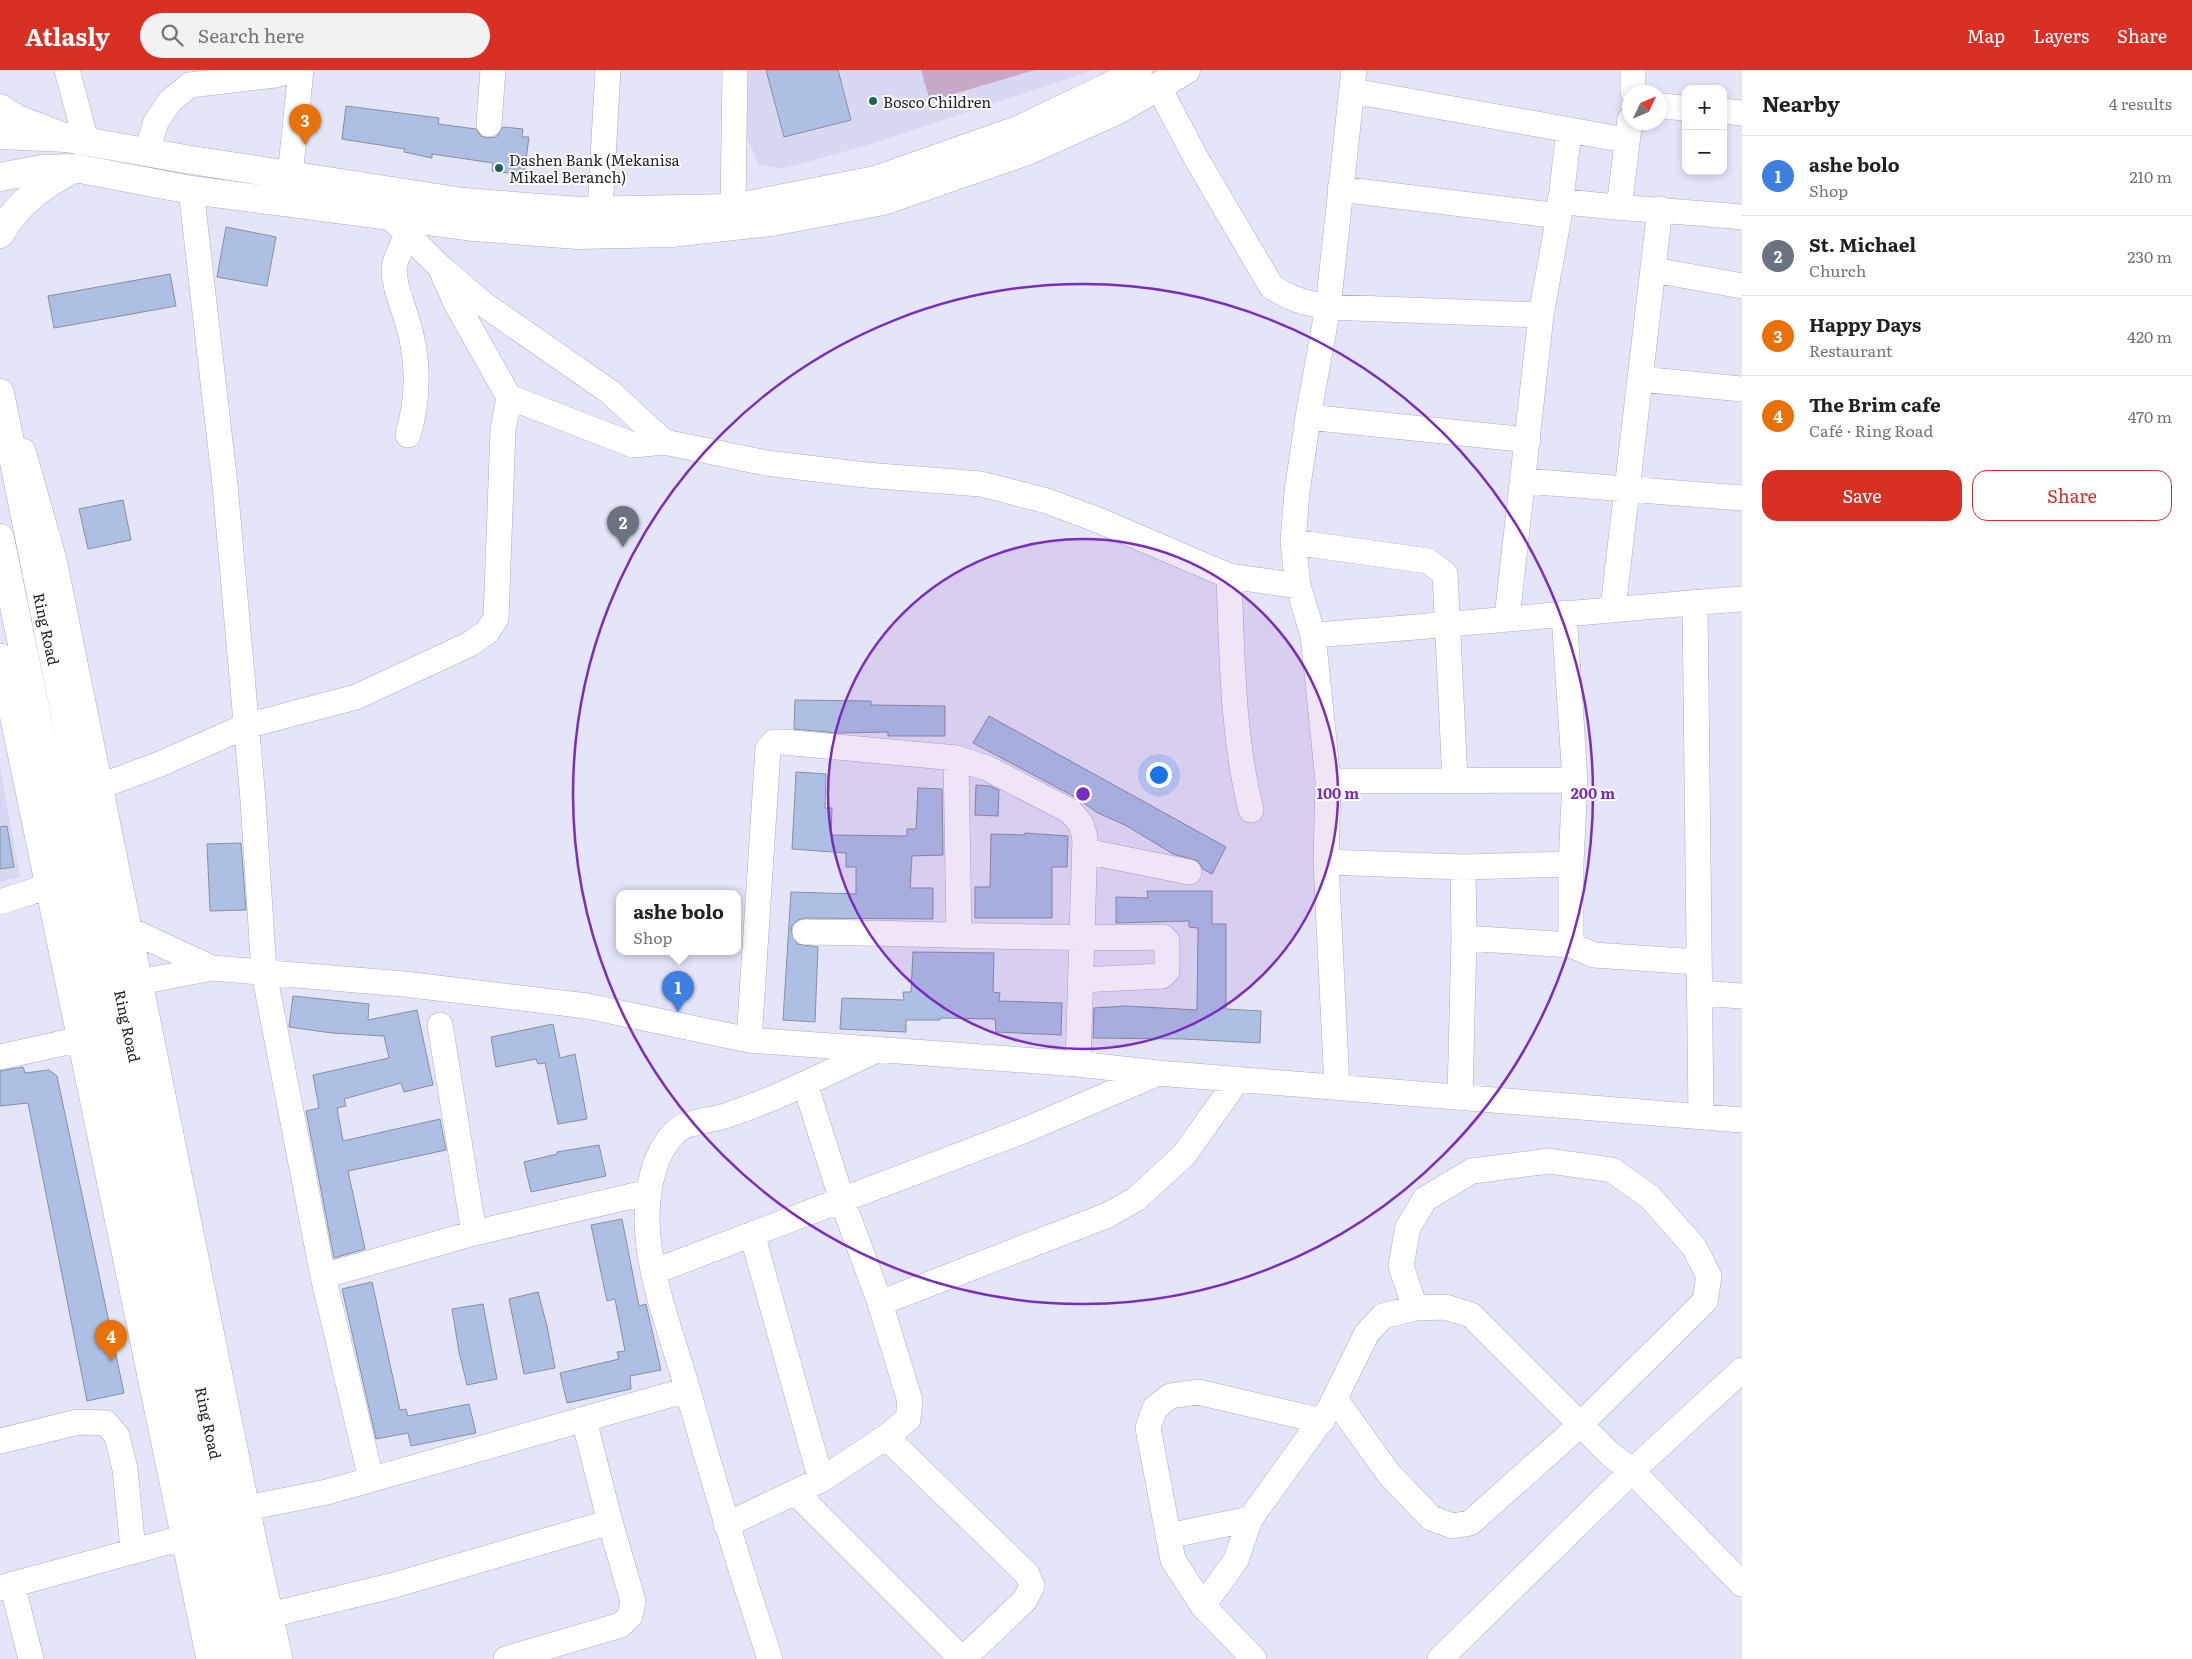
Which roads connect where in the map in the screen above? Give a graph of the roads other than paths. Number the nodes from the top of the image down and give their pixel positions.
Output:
1 (67, 70) edge
2 (292, 70) edge
3 (301, 70) edge
4 (493, 70) edge
5 (608, 70) edge
6 (736, 70) edge
7 (1138, 70) edge
8 (1186, 70) edge
9 (1633, 70) edge
10 (188, 78) edge
11 (1354, 81) edge
12 (1633, 85) edge
13 (1159, 88) junction
14 (1667, 107) edge
15 (0, 108) edge
16 (1682, 108) edge
17 (1727, 111) edge
18 (1742, 113) edge
19 (489, 124) dead end
20 (1569, 130) junction
21 (1622, 130) edge
22 (1627, 130) edge
23 (0, 135) edge
24 (76, 139) junction
25 (147, 151) junction
26 (75, 168) junction
27 (290, 176) junction
28 (0, 178) edge
29 (1340, 189) junction
30 (191, 190) junction
31 (733, 208) junction
32 (1619, 208) junction
33 (1560, 209) junction
34 (1660, 209) junction
35 (600, 211) junction
36 (1742, 217) edge
37 (670, 221) junction
38 (398, 226) junction
39 (0, 234) edge
40 (440, 267) junction
41 (1654, 270) junction
42 (1742, 286) edge
43 (1328, 307) junction
44 (1541, 316) junction
45 (1641, 379) junction
46 (1742, 389) edge
47 (0, 393) edge
48 (509, 397) junction
49 (1308, 417) junction
50 (408, 435) dead end
51 (1528, 440) junction
52 (664, 442) junction
53 (1524, 481) junction
54 (1628, 488) junction
55 (1742, 498) edge
56 (0, 538) edge
57 (1293, 542) junction
58 (1229, 576) junction
59 (1298, 586) junction
60 (1742, 599) edge
61 (1695, 602) junction
62 (1614, 608) junction
63 (1564, 613) junction
64 (1507, 618) junction
65 (1447, 625) junction
66 (1313, 635) junction
67 (0, 656) edge
68 (246, 726) junction
69 (956, 758) junction
70 (1455, 780) junction
71 (1575, 780) junction
72 (1328, 782) junction
73 (101, 786) junction
74 (1251, 810) dead end
75 (1085, 851) junction
76 (1326, 862) junction
77 (1571, 864) junction
78 (1463, 867) junction
79 (1189, 872) dead end
80 (49, 886) junction
81 (0, 902) edge
82 (130, 930) junction
83 (805, 932) dead end
84 (959, 934) junction
85 (1464, 938) junction
86 (1082, 939) junction
87 (1571, 945) junction
88 (1698, 962) junction
89 (212, 968) junction
90 (264, 973) junction
91 (1081, 980) junction
92 (140, 982) junction
93 (1701, 993) junction
94 (1742, 996) edge
95 (440, 1026) dead end
96 (81, 1039) junction
97 (749, 1040) junction
98 (877, 1049) junction
99 (0, 1057) edge
100 (1078, 1064) junction
101 (1158, 1073) junction
102 (1238, 1080) junction
103 (805, 1084) junction
104 (1337, 1087) junction
105 (1460, 1097) junction
106 (1701, 1116) junction
107 (1742, 1120) edge
108 (649, 1192) junction
109 (842, 1200) junction
110 (474, 1233) junction
111 (752, 1234) junction
112 (653, 1272) junction
113 (323, 1276) junction
114 (880, 1303) junction
115 (1415, 1308) junction
116 (1742, 1370) edge
117 (687, 1390) junction
118 (1335, 1399) junction
119 (584, 1420) junction
120 (1322, 1421) junction
121 (1580, 1425) junction
122 (886, 1437) junction
123 (0, 1441) edge
124 (1632, 1471) junction
125 (371, 1479) junction
126 (822, 1480) junction
127 (796, 1493) junction
128 (247, 1508) junction
129 (1250, 1518) junction
130 (610, 1522) junction
131 (726, 1525) junction
132 (1168, 1536) junction
133 (182, 1538) junction
134 (133, 1550) junction
135 (1742, 1584) edge
136 (6, 1586) edge
137 (1204, 1606) junction
138 (270, 1615) junction
139 (551, 1653) edge
140 (31, 1659) edge
141 (209, 1659) edge
142 (232, 1659) edge
143 (258, 1659) edge
144 (280, 1659) edge
145 (506, 1659) edge
146 (770, 1659) edge
147 (962, 1659) edge
148 (1254, 1659) edge
149 (1440, 1659) edge

1 - 24 street
2 - 10 street
3 - 27 street
4 - 19 street
5 - 35 street
6 - 31 street
7 - 31 main road
8 - 13 main road
9 - 12 street
10 - 25 street
11 - 20 street
11 - 29 street
13 - 37 main road
13 - 43 street
14 - 16 street
15 - 24 main road
17 - 18 street
20 - 21 street
20 - 33 street
22 - 32 street
23 - 24 main road
24 - 25 main road
25 - 27 main road
26 - 28 main road
26 - 30 main road
26 - 39 main road
27 - 35 main road
29 - 33 street
29 - 43 street
30 - 38 main road
30 - 68 street
31 - 37 main road
32 - 33 street
32 - 34 street
33 - 44 street
34 - 36 street
34 - 41 street
35 - 37 main road
37 - 38 main road
38 - 40 street
38 - 50 street
40 - 48 street
40 - 52 street
41 - 42 street
41 - 45 street
43 - 44 street
43 - 49 street
44 - 51 street
45 - 46 street
45 - 54 street
47 - 73 street
47 - 143 main road, Ring Road
48 - 52 street
48 - 68 street
49 - 51 street
49 - 57 street
51 - 53 street
52 - 58 street
53 - 54 street
53 - 64 street
54 - 55 street
54 - 62 street
56 - 142 main road, Ring Road
57 - 59 street
57 - 65 street
58 - 59 street
58 - 74 street
59 - 66 street
60 - 61 street
61 - 62 street
61 - 88 street
62 - 63 street
63 - 64 street
63 - 71 street
64 - 65 street
65 - 66 street
65 - 70 street
66 - 72 street
67 - 80 street
68 - 73 street
68 - 90 street
69 - 75 street
69 - 84 street
69 - 97 street
70 - 71 street
70 - 72 street
71 - 77 street
72 - 76 street
73 - 82 street
75 - 79 street
75 - 86 street
76 - 78 street
76 - 104 street
77 - 78 street
77 - 87 street
78 - 85 street
80 - 81 street
80 - 96 street
82 - 89 street
82 - 92 street
83 - 84 street
84 - 86 street
85 - 87 street
85 - 105 street
86 - 91 street
86 - 91 street
87 - 88 street
88 - 93 street
89 - 90 street
89 - 92 street
90 - 97 street
90 - 113 street
91 - 100 street
92 - 128 street
93 - 94 street
93 - 106 street
95 - 110 street
96 - 99 street
96 - 133 street
97 - 98 street
98 - 100 street
98 - 103 street
100 - 101 street
101 - 102 street
101 - 109 street
102 - 104 street
102 - 114 street
103 - 108 street
103 - 109 street
104 - 105 street
105 - 106 street
106 - 107 street
108 - 110 street
108 - 112 street
109 - 111 street
109 - 114 street
110 - 113 street
111 - 112 street
111 - 126 street
112 - 117 street
113 - 125 street
114 - 122 street
115 - 118 street
115 - 121 street
115 - 121 street
116 - 124 street
117 - 119 street
117 - 131 street
118 - 120 street
118 - 121 street
119 - 125 street
119 - 130 street
120 - 129 street
120 - 132 street
121 - 124 street
122 - 126 street
122 - 147 street
123 - 134 street
124 - 135 street
124 - 149 street
125 - 128 street
126 - 127 street
127 - 131 street
127 - 147 street
128 - 138 street
129 - 132 street
129 - 137 street
130 - 138 street
130 - 139 street
131 - 146 street
132 - 137 street
133 - 134 street
133 - 141 street
134 - 136 street
136 - 140 street
137 - 148 street
138 - 144 street
139 - 145 street

